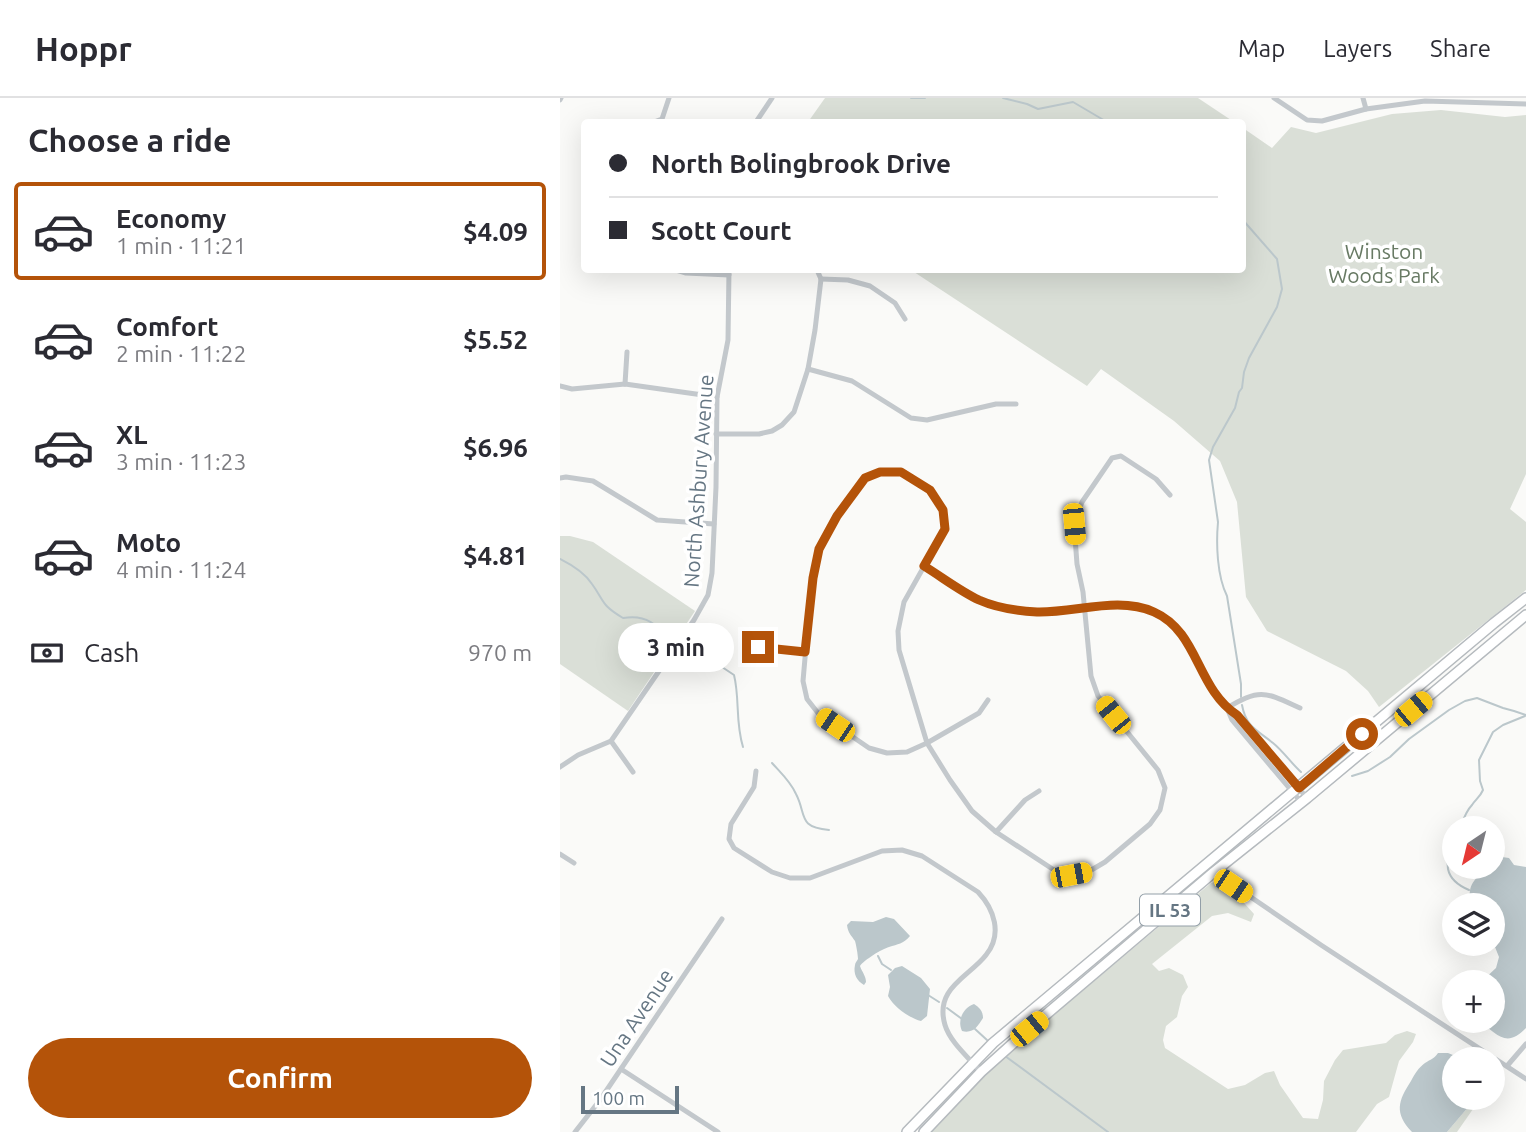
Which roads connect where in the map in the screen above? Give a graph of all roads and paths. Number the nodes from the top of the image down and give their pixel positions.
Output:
1 (669, 98) edge
2 (772, 98) edge
3 (1273, 98) edge
4 (1363, 98) edge
5 (1526, 104) edge
6 (1366, 110) junction
7 (662, 119) edge
8 (758, 119) edge
9 (684, 273) edge
10 (708, 273) edge
11 (729, 273) edge
12 (818, 273) edge
13 (821, 279) junction
14 (905, 319) dead end
15 (627, 352) dead end
16 (808, 369) junction
17 (625, 384) junction
18 (560, 386) edge
19 (717, 397) junction
20 (1016, 404) dead end
21 (716, 434) junction
22 (560, 478) edge
23 (1170, 495) dead end
24 (714, 524) junction
25 (924, 566) junction
26 (1526, 598) edge
27 (1084, 608) junction
28 (1526, 615) edge
29 (805, 652) junction
30 (746, 656) dead end
31 (988, 700) dead end
32 (1227, 708) junction
33 (1300, 708) dead end
34 (611, 741) junction
35 (927, 743) junction
36 (560, 766) edge
37 (756, 771) dead end
38 (634, 772) dead end
39 (1039, 790) dead end
40 (1296, 791) junction
41 (1304, 800) junction
42 (996, 832) junction
43 (560, 854) edge
44 (574, 863) dead end
45 (1214, 872) junction
46 (722, 919) dead end
47 (1526, 1044) edge
48 (973, 1063) junction
49 (1507, 1066) junction
50 (621, 1069) junction
51 (981, 1072) junction
52 (1526, 1079) edge
53 (575, 1132) edge
54 (718, 1132) edge
55 (907, 1132) edge
56 (924, 1132) edge

1 - 7 street
2 - 8 street
3 - 6 street
4 - 6 street
5 - 6 street
9 - 10 street
11 - 19 street, North Ashbury Avenue
12 - 13 street
13 - 14 street
13 - 16 street
15 - 17 street
16 - 20 street
16 - 21 street
17 - 18 street
17 - 19 street
19 - 21 street, North Ashbury Avenue
21 - 24 street, North Ashbury Avenue
22 - 24 street
23 - 27 street
24 - 34 street, North Ashbury Avenue
25 - 27 street
25 - 29 street
25 - 35 street
26 - 40 main road, IL 53
27 - 32 street
27 - 42 street
28 - 41 main road, IL 53
29 - 30 street
29 - 35 street
31 - 35 street
32 - 33 street
32 - 40 street
34 - 36 street
34 - 38 street
35 - 42 street
37 - 48 street
39 - 42 street
40 - 41 street
40 - 48 main road, IL 53
41 - 45 main road, IL 53
43 - 44 street
45 - 49 street
45 - 51 main road, IL 53
46 - 50 street, Una Avenue
47 - 49 street
48 - 51 street
48 - 55 main road, IL 53
49 - 52 street
50 - 53 street, Una Avenue
50 - 54 street
51 - 56 main road, IL 53

